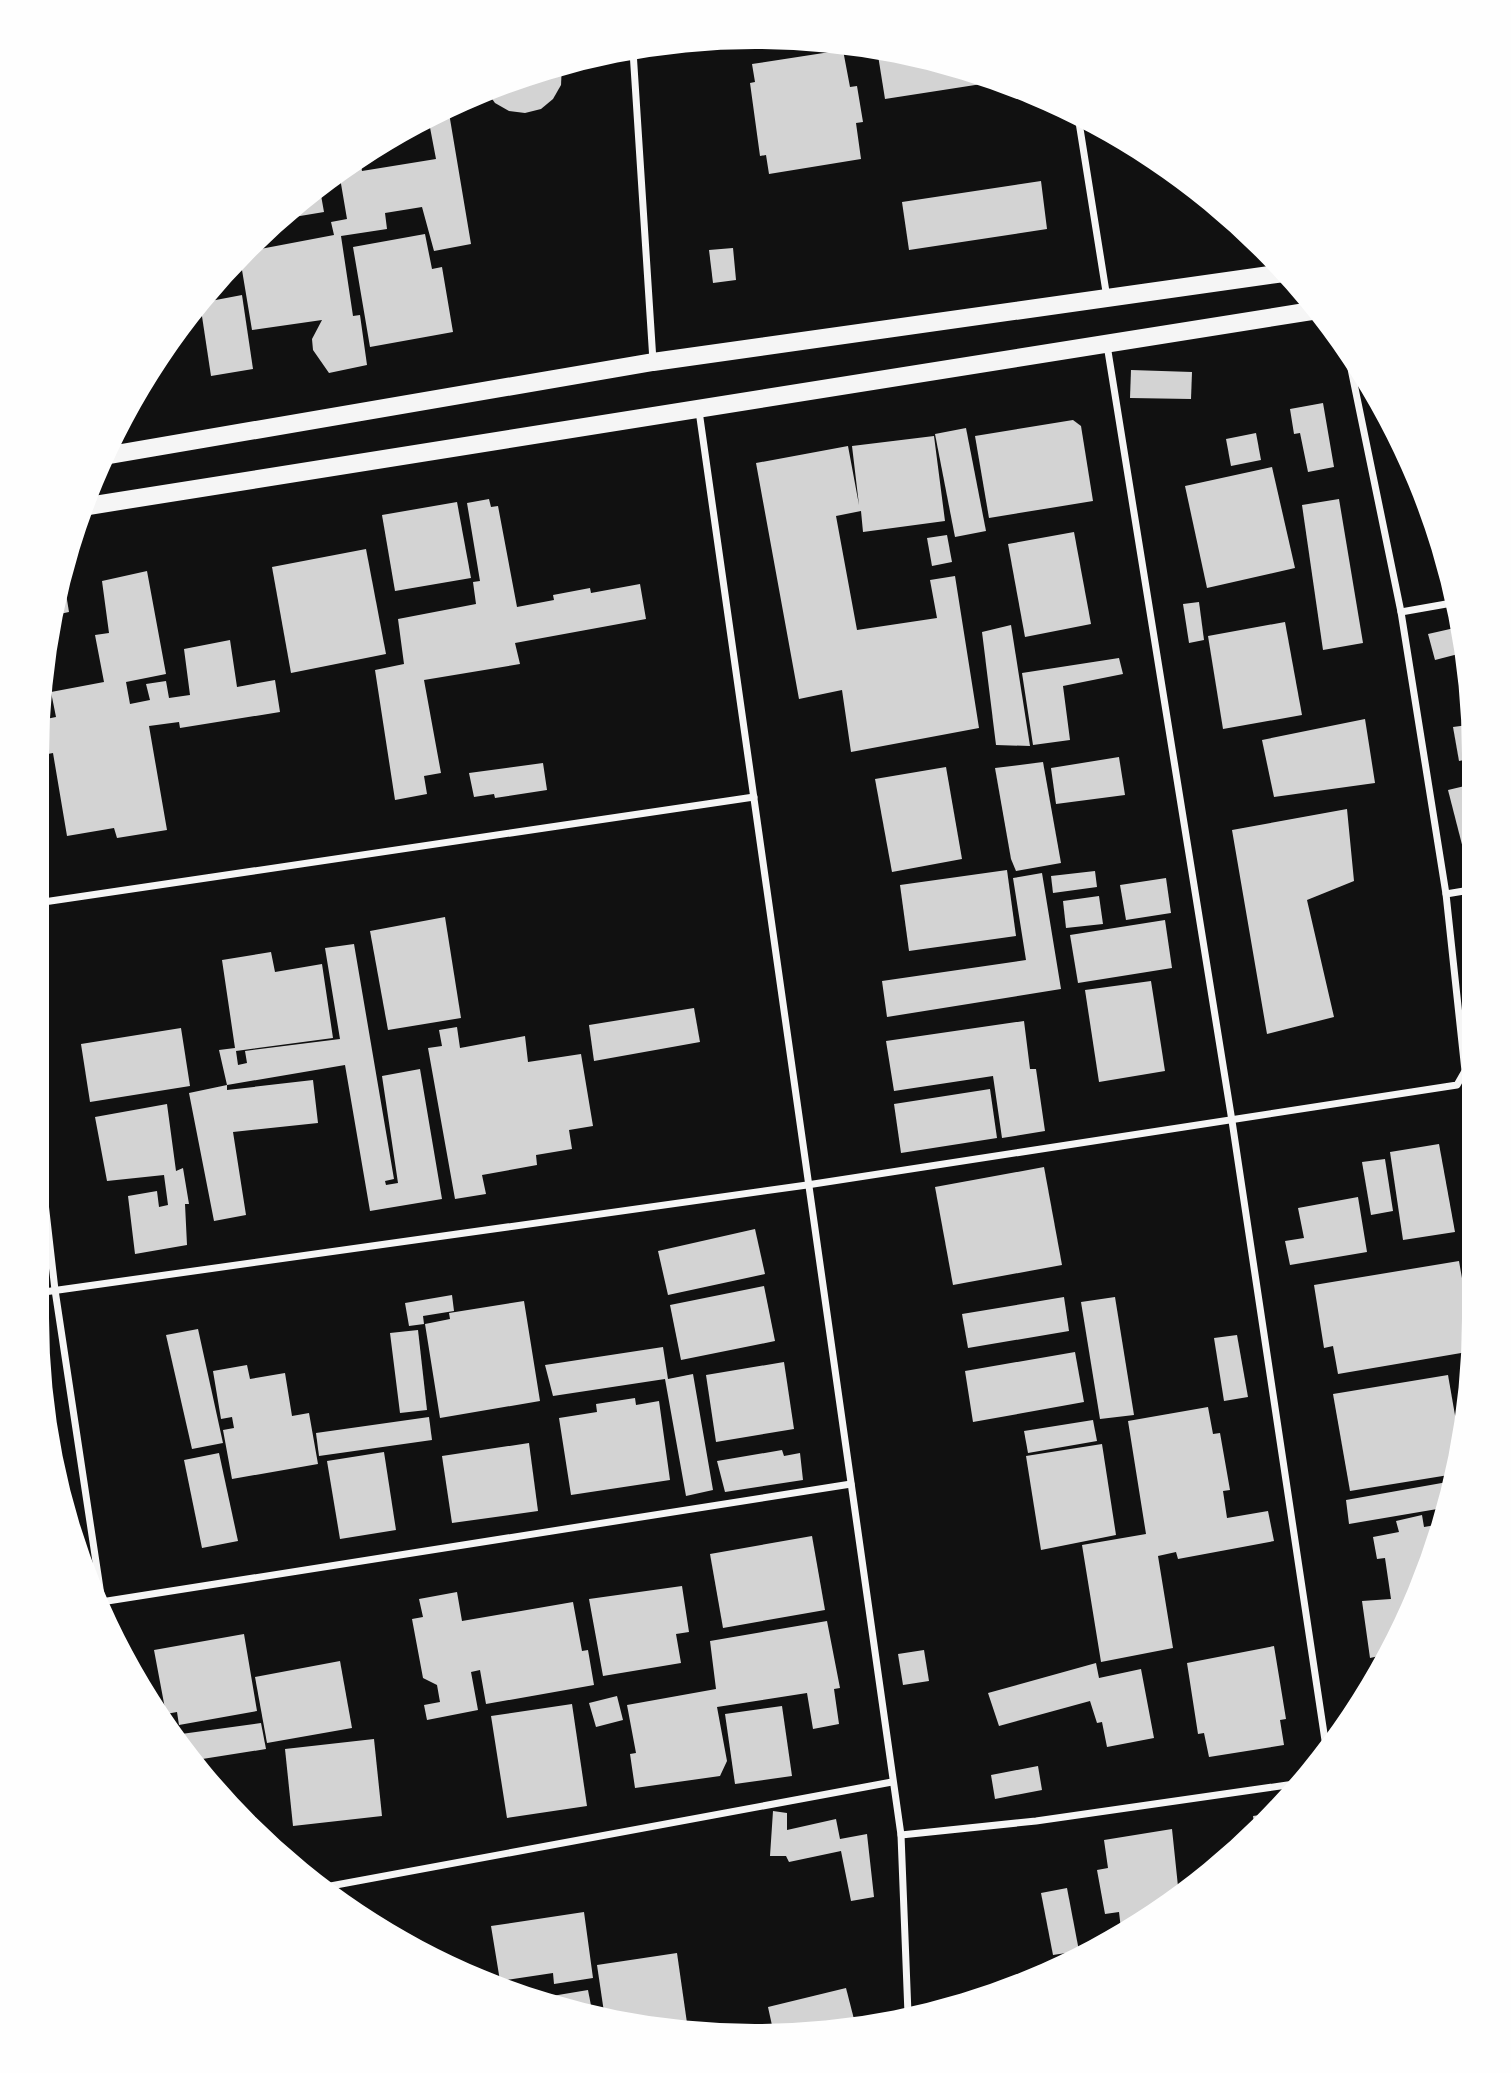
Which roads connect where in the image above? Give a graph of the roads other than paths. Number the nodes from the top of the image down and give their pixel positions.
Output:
1 (634, 60) edge
2 (1080, 128) edge
3 (1273, 275) edge
4 (1108, 298) junction
5 (1305, 312) edge
6 (1107, 344) junction
7 (653, 362) junction
8 (1353, 380) edge
9 (699, 411) junction
10 (117, 454) edge
11 (95, 506) edge
12 (1445, 604) edge
13 (1401, 612) junction
14 (754, 797) junction
15 (1462, 891) edge
16 (1446, 894) junction
17 (49, 901) edge
18 (1462, 1043) edge
19 (1462, 1076) edge
20 (1232, 1121) junction
21 (807, 1185) junction
22 (49, 1238) edge
23 (55, 1290) junction
24 (49, 1291) edge
25 (851, 1484) junction
26 (97, 1572) edge
27 (109, 1601) edge
28 (1324, 1736) edge
29 (892, 1782) junction
30 (1285, 1785) edge
31 (901, 1835) junction
32 (335, 1885) edge
33 (908, 2007) edge

1 - 7 street
2 - 4 street
3 - 4 main road
4 - 7 main road
5 - 6 main road
6 - 9 main road
6 - 20 street
7 - 10 main road
8 - 13 street
9 - 11 main road
9 - 14 street
12 - 13 street
13 - 16 street
14 - 17 street
14 - 21 street
15 - 16 street
16 - 18 street
19 - 20 street
20 - 21 street
20 - 28 street
21 - 23 street
21 - 25 street
22 - 23 street
23 - 24 street
23 - 26 street
25 - 27 street
25 - 29 street
29 - 31 street
29 - 32 street
30 - 31 street
31 - 33 street

